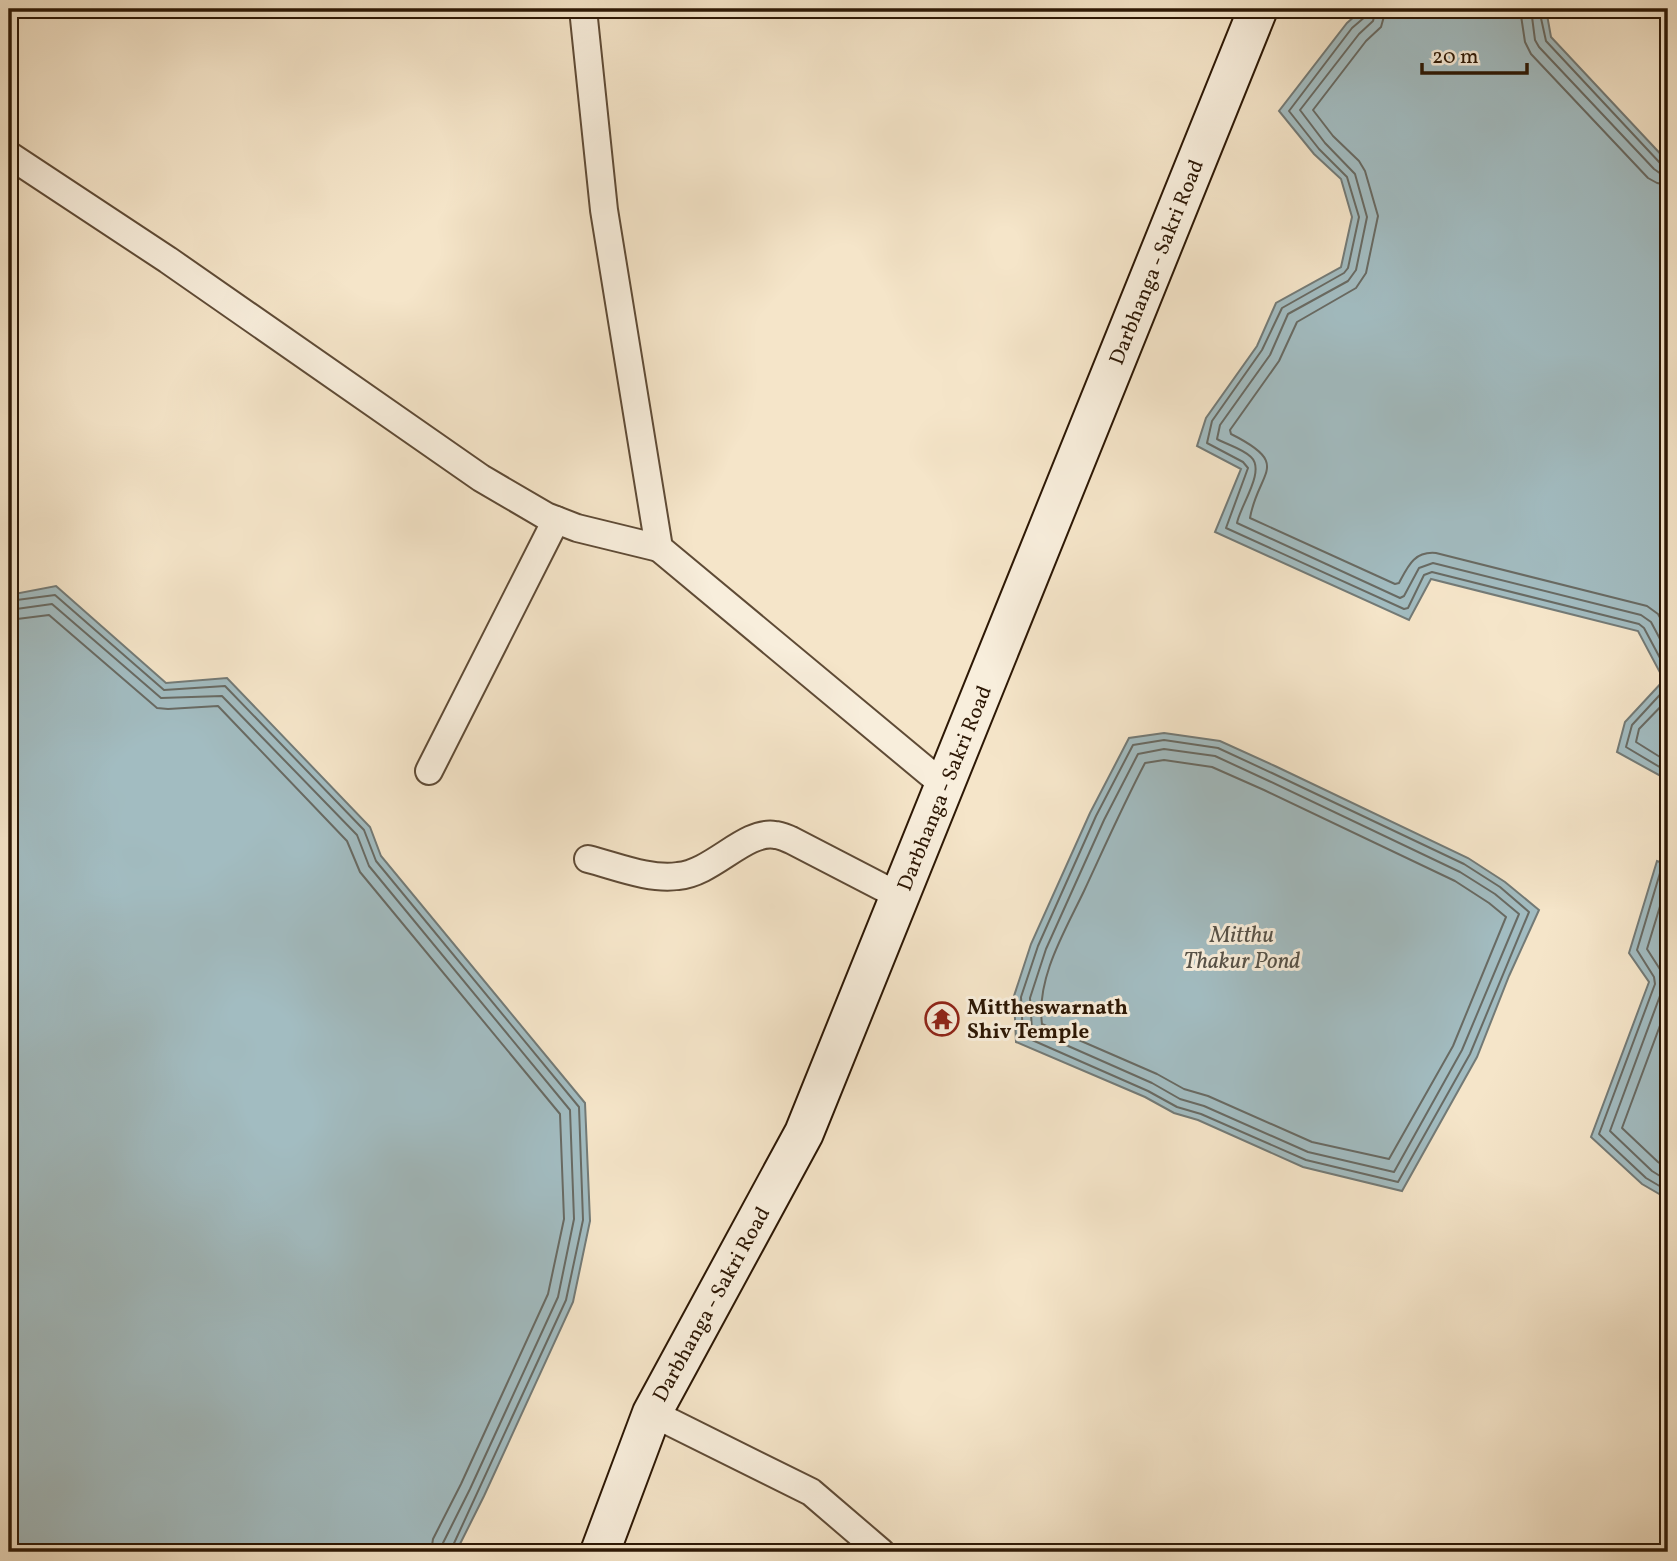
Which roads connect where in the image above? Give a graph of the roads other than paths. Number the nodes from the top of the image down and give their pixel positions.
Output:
1 (583, 9) edge
2 (1258, 9) edge
3 (9, 155) edge
4 (556, 520) junction
5 (659, 548) junction
6 (429, 771) dead end
7 (945, 786) junction
8 (588, 859) dead end
9 (901, 897) junction
10 (652, 1413) junction
11 (600, 1552) edge
12 (881, 1552) edge

1 - 5 street
2 - 7 main road, Darbhanga - Sakri Road
3 - 4 street
4 - 5 street
4 - 6 street
5 - 7 street
7 - 9 main road, Darbhanga - Sakri Road
8 - 9 street
9 - 10 main road, Darbhanga - Sakri Road
10 - 11 main road, Darbhanga - Sakri Road
10 - 12 street

